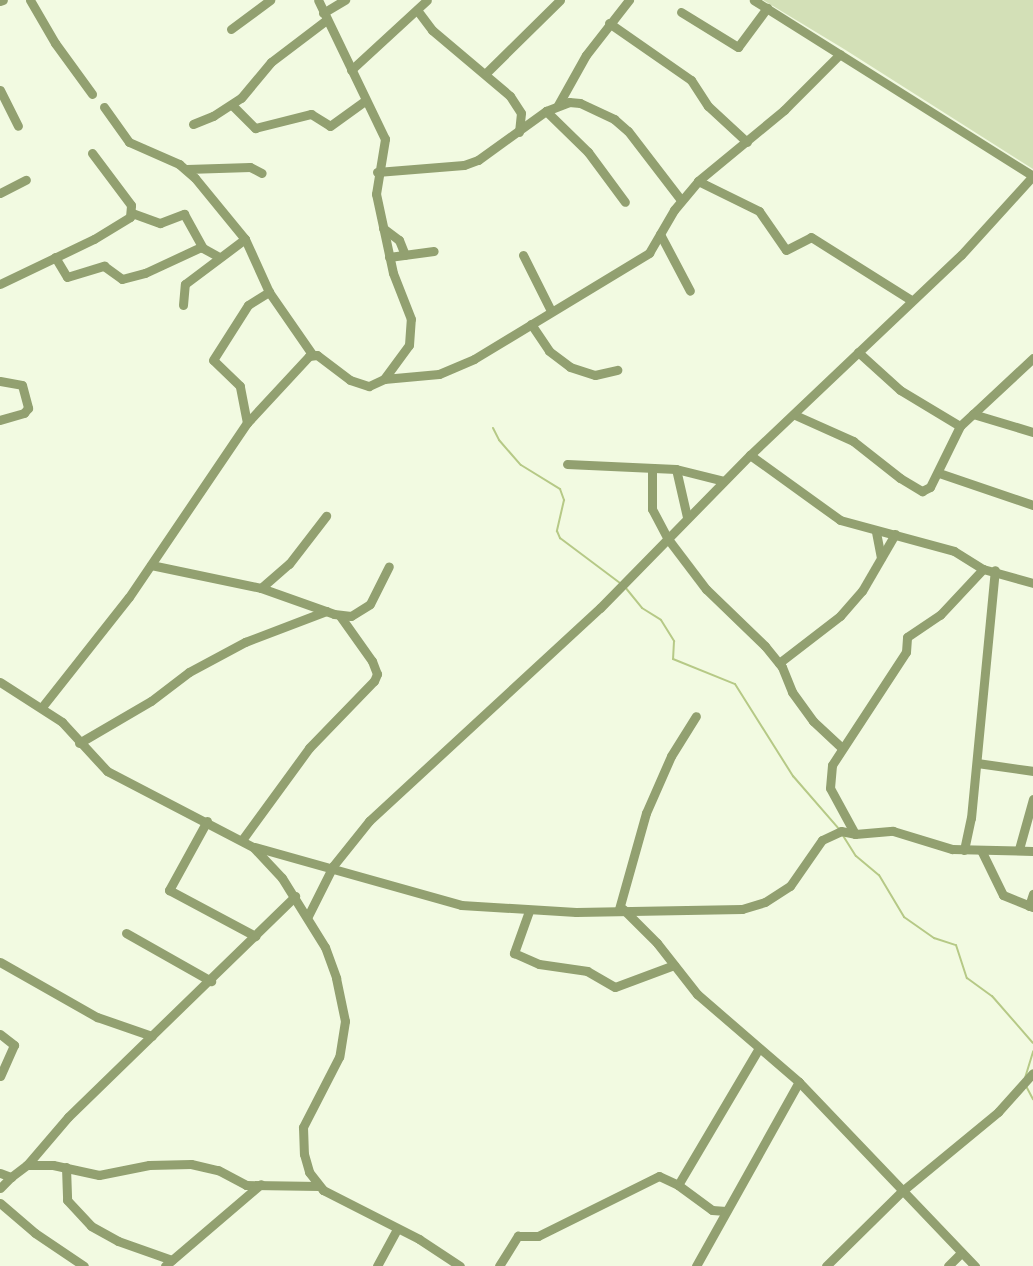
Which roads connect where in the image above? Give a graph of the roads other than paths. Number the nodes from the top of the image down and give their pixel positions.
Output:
1 (30, 0) edge
2 (270, 0) edge
3 (318, 0) edge
4 (345, 0) edge
5 (427, 0) edge
6 (560, 0) edge
7 (628, 0) edge
8 (754, 0) edge
9 (767, 8) junction
10 (416, 10) junction
11 (681, 12) dead end
12 (324, 17) junction
13 (609, 23) junction
14 (231, 29) dead end
15 (840, 54) junction
16 (351, 70) junction
17 (486, 73) junction
18 (0, 90) edge
19 (92, 94) dead end
20 (366, 100) junction
21 (232, 105) junction
22 (558, 105) junction
23 (104, 107) dead end
24 (546, 111) junction
25 (192, 124) dead end
26 (18, 126) dead end
27 (519, 132) junction
28 (746, 142) junction
29 (92, 153) dead end
30 (187, 169) junction
31 (377, 172) junction
32 (262, 173) dead end
33 (26, 180) dead end
34 (698, 181) junction
35 (0, 193) edge
36 (681, 200) junction
37 (625, 202) dead end
38 (132, 213) junction
39 (383, 228) junction
40 (660, 234) junction
41 (245, 239) junction
42 (203, 248) junction
43 (434, 251) dead end
44 (405, 255) junction
45 (523, 255) dead end
46 (55, 257) junction
47 (219, 257) junction
48 (389, 257) junction
49 (0, 284) edge
50 (690, 291) dead end
51 (270, 292) junction
52 (911, 300) junction
53 (183, 305) dead end
54 (551, 311) junction
55 (531, 324) junction
56 (858, 352) junction
57 (312, 354) junction
58 (1033, 358) edge
59 (618, 370) dead end
60 (384, 379) junction
61 (0, 381) edge
62 (973, 414) junction
63 (795, 415) junction
64 (0, 420) edge
65 (247, 423) junction
66 (960, 426) junction
67 (1033, 432) edge
68 (750, 455) junction
69 (567, 464) dead end
70 (652, 470) junction
71 (676, 470) junction
72 (939, 473) junction
73 (724, 482) junction
74 (1033, 505) edge
75 (326, 516) dead end
76 (687, 517) junction
77 (876, 532) junction
78 (896, 534) junction
79 (668, 540) junction
80 (881, 558) junction
81 (151, 565) junction
82 (388, 566) dead end
83 (984, 569) junction
84 (995, 570) junction
85 (1033, 583) edge
86 (261, 588) junction
87 (326, 611) junction
88 (340, 616) junction
89 (779, 663) junction
90 (0, 682) edge
91 (42, 707) junction
92 (696, 716) dead end
93 (79, 743) junction
94 (841, 747) junction
95 (977, 763) junction
96 (1033, 771) edge
97 (1033, 799) edge
98 (207, 821) junction
99 (855, 834) junction
100 (242, 840) junction
101 (253, 847) junction
102 (1019, 849) junction
103 (964, 850) junction
104 (981, 850) junction
105 (1033, 851) edge
106 (333, 866) junction
107 (1033, 894) edge
108 (295, 896) junction
109 (1031, 906) edge
110 (621, 909) junction
111 (529, 911) junction
112 (308, 916) junction
113 (126, 933) dead end
114 (255, 936) junction
115 (0, 962) edge
116 (674, 965) junction
117 (211, 981) junction
118 (0, 1034) edge
119 (152, 1036) junction
120 (759, 1048) junction
121 (1033, 1073) edge
122 (0, 1076) edge
123 (799, 1082) junction
124 (28, 1165) junction
125 (66, 1167) junction
126 (0, 1173) edge
127 (11, 1177) junction
128 (261, 1184) junction
129 (678, 1185) junction
130 (318, 1186) junction
131 (0, 1188) edge
132 (901, 1192) junction
133 (0, 1203) edge
134 (726, 1211) junction
135 (397, 1229) junction
136 (961, 1253) junction
137 (169, 1263) edge
138 (84, 1266) edge
139 (377, 1266) edge
140 (460, 1266) edge
141 (499, 1266) edge
142 (696, 1266) edge
143 (826, 1266) edge
144 (948, 1266) edge
145 (975, 1266) edge

1 - 19 street
2 - 14 street
3 - 12 street
4 - 12 street
5 - 10 street
6 - 17 street
7 - 13 street
8 - 9 street
9 - 11 street
9 - 15 street
10 - 16 street
10 - 17 street
12 - 16 street
12 - 21 street
13 - 22 street
13 - 28 street
15 - 28 street
15 - 52 street
16 - 20 street
17 - 27 street
18 - 26 street
20 - 21 street
20 - 31 street
21 - 25 street
22 - 24 street
22 - 36 street
23 - 30 street
24 - 27 street
24 - 37 street
27 - 31 street
28 - 34 street
29 - 38 street
30 - 32 street
30 - 41 street
31 - 39 street
33 - 35 street
34 - 36 street
34 - 52 street
36 - 40 street
38 - 42 street
38 - 46 street
39 - 44 street
39 - 48 street
40 - 50 street
40 - 54 street
41 - 47 street
41 - 51 street
42 - 46 street
42 - 47 street
43 - 44 street
44 - 48 street
45 - 54 street
46 - 49 street
47 - 53 street
48 - 60 street
51 - 57 street
51 - 65 street
52 - 56 street
54 - 55 street
55 - 59 street
55 - 60 street
56 - 63 street
56 - 66 street
57 - 60 street
57 - 65 street
58 - 62 street
61 - 64 street
62 - 66 street
62 - 67 street
63 - 68 street
63 - 72 street
65 - 81 street
66 - 72 street
68 - 73 street
68 - 77 street
69 - 70 street
70 - 71 street
70 - 79 street
71 - 73 street
71 - 76 street
72 - 74 street
73 - 76 street
75 - 86 street
76 - 79 street
77 - 78 street
77 - 80 street
78 - 80 street
78 - 83 street
79 - 89 street
79 - 106 street
80 - 89 street
81 - 86 street
81 - 91 street
82 - 88 street
83 - 84 street
83 - 94 street
84 - 85 street
84 - 95 street
86 - 87 street
87 - 88 street
87 - 93 street
88 - 100 street
89 - 94 street
90 - 91 street
91 - 93 street
92 - 110 street
93 - 98 street
94 - 99 street
95 - 96 street
95 - 103 street
97 - 102 street
98 - 100 street
98 - 114 street
99 - 103 street
99 - 110 street
100 - 101 street
101 - 106 street
101 - 108 street
102 - 104 street
102 - 105 street
103 - 104 street
104 - 109 street
106 - 111 street
106 - 112 street
107 - 109 street
108 - 112 street
108 - 114 street
110 - 111 street
110 - 116 street
111 - 116 street
112 - 130 street
113 - 117 street
114 - 117 street
115 - 119 street
116 - 120 street
117 - 119 street
118 - 122 street
119 - 124 street
120 - 123 street
120 - 129 street
121 - 132 street
123 - 132 street
123 - 134 street
124 - 125 street
124 - 127 street
125 - 128 street
125 - 137 street
126 - 127 street
127 - 131 street
128 - 130 street
128 - 137 street
129 - 134 street
129 - 141 street
130 - 135 street
132 - 136 street
132 - 143 street
133 - 138 street
134 - 142 street
135 - 139 street
135 - 140 street
136 - 144 street
136 - 145 street

